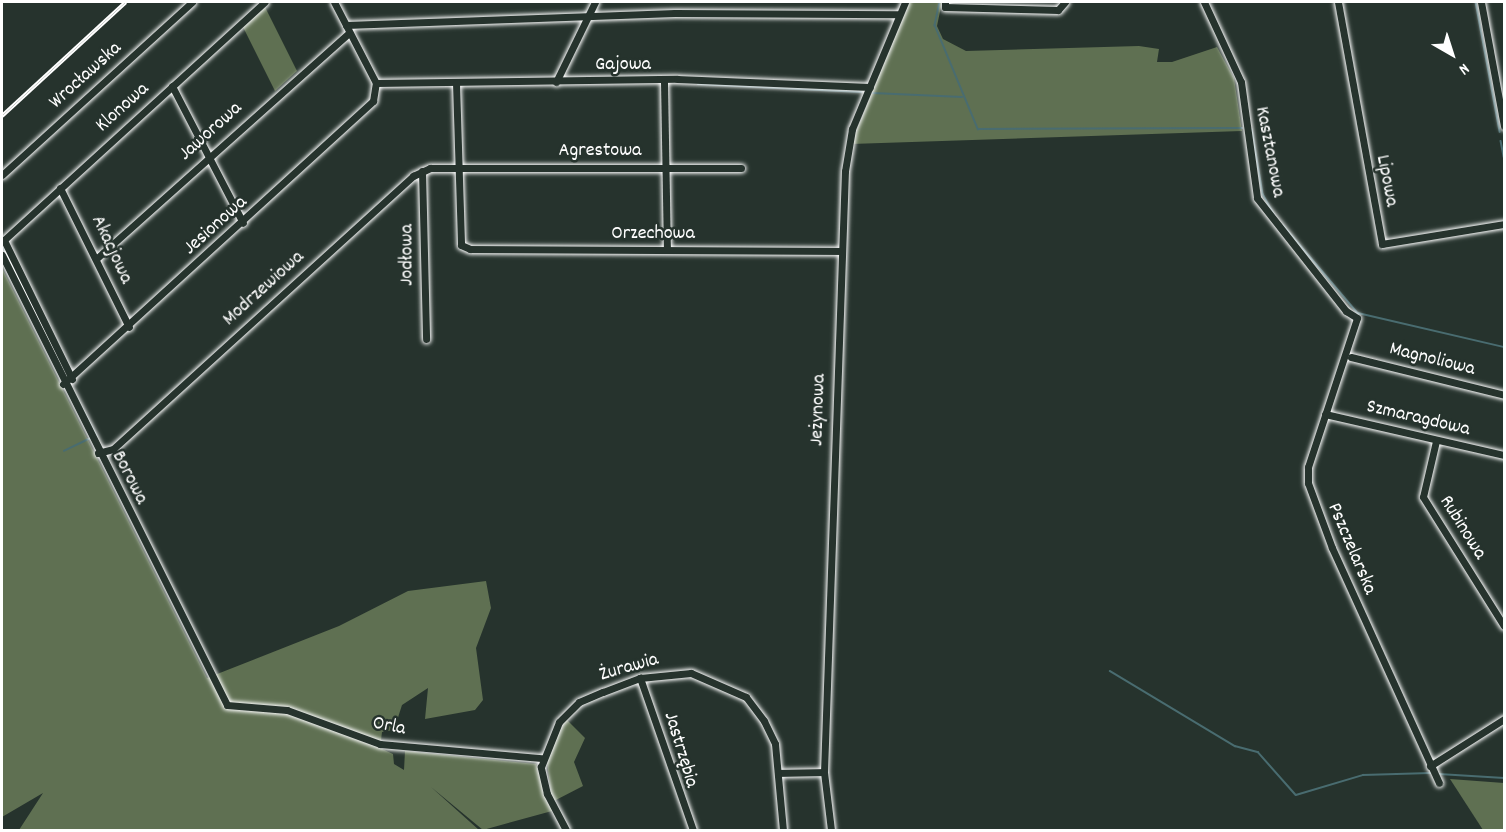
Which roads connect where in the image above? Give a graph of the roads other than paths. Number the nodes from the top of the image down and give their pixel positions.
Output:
1 (192, 2) edge
2 (265, 2) edge
3 (334, 2) edge
4 (595, 2) edge
5 (905, 2) edge
6 (945, 2) edge
7 (1065, 2) edge
8 (1204, 2) edge
9 (1338, 2) edge
10 (1481, 2) edge
11 (899, 14) junction
12 (586, 16) junction
13 (346, 25) junction
14 (349, 33) junction
15 (556, 82) junction
16 (664, 82) junction
17 (376, 83) junction
18 (456, 83) junction
19 (172, 86) junction
20 (870, 87) junction
21 (1504, 126) edge
22 (208, 156) junction
23 (459, 167) junction
24 (664, 167) junction
25 (741, 168) dead end
26 (422, 171) junction
27 (2, 175) edge
28 (60, 188) junction
29 (243, 223) junction
30 (1504, 224) edge
31 (667, 250) junction
32 (841, 251) junction
33 (2, 255) edge
34 (96, 259) junction
35 (1357, 318) joint
36 (129, 327) junction
37 (426, 339) dead end
38 (1351, 357) dead end
39 (72, 379) junction
40 (63, 384) junction
41 (1504, 395) edge
42 (1325, 414) junction
43 (1436, 441) junction
44 (98, 453) junction
45 (1504, 455) edge
46 (1504, 626) edge
47 (640, 678) junction
48 (235, 707) joint
49 (1504, 719) edge
50 (541, 758) junction
51 (1430, 766) junction
52 (824, 772) junction
53 (778, 773) junction
54 (1440, 783) dead end
55 (566, 831) edge
56 (693, 831) edge
57 (783, 831) edge
58 (831, 831) edge

1 - 27 street, Wrocławska
2 - 19 street, Klonowa
3 - 13 street
4 - 12 street
5 - 11 street, Jeżynowa
6 - 7 street
8 - 35 street, Kasztanowa
9 - 30 street, Lipowa
10 - 21 street
11 - 12 street
11 - 20 street, Jeżynowa
12 - 13 street
12 - 15 street
13 - 14 street
14 - 17 street
14 - 22 street, Jaworowa
15 - 16 street, Gajowa
15 - 18 street, Gajowa
16 - 20 street, Gajowa
16 - 24 street
17 - 18 street, Gajowa
17 - 29 street, Jesionowa
18 - 23 street
19 - 22 street
19 - 28 street, Klonowa
20 - 32 street, Jeżynowa
22 - 29 street
22 - 34 street, Jaworowa
23 - 24 street, Agrestowa
23 - 26 street
23 - 31 street, Orzechowa
24 - 25 street, Agrestowa
24 - 31 street
26 - 37 street, Jodłowa
26 - 44 street, Modrzewiowa
28 - 34 street, Akacjowa
28 - 39 street, Klonowa
29 - 36 street, Jesionowa
31 - 32 street, Orzechowa
32 - 52 street, Jeżynowa
33 - 40 street, Borowa
34 - 36 street, Akacjowa
35 - 42 street, Pszczelarska
36 - 39 street, Jesionowa
38 - 41 street, Magnoliowa
39 - 40 street, Jesionowa
40 - 44 street, Borowa
42 - 43 street, Szmaragdowa
42 - 51 street, Pszczelarska
43 - 45 street, Szmaragdowa
43 - 46 street, Rubinowa
44 - 48 street, Borowa
47 - 50 street, Żurawia
47 - 53 street, Żurawia
47 - 56 street, Jastrzębia
48 - 50 street, Orla
49 - 51 street
50 - 55 street
51 - 54 street, Pszczelarska
52 - 53 street
52 - 58 street, Jeżynowa
53 - 57 street, Żurawia

